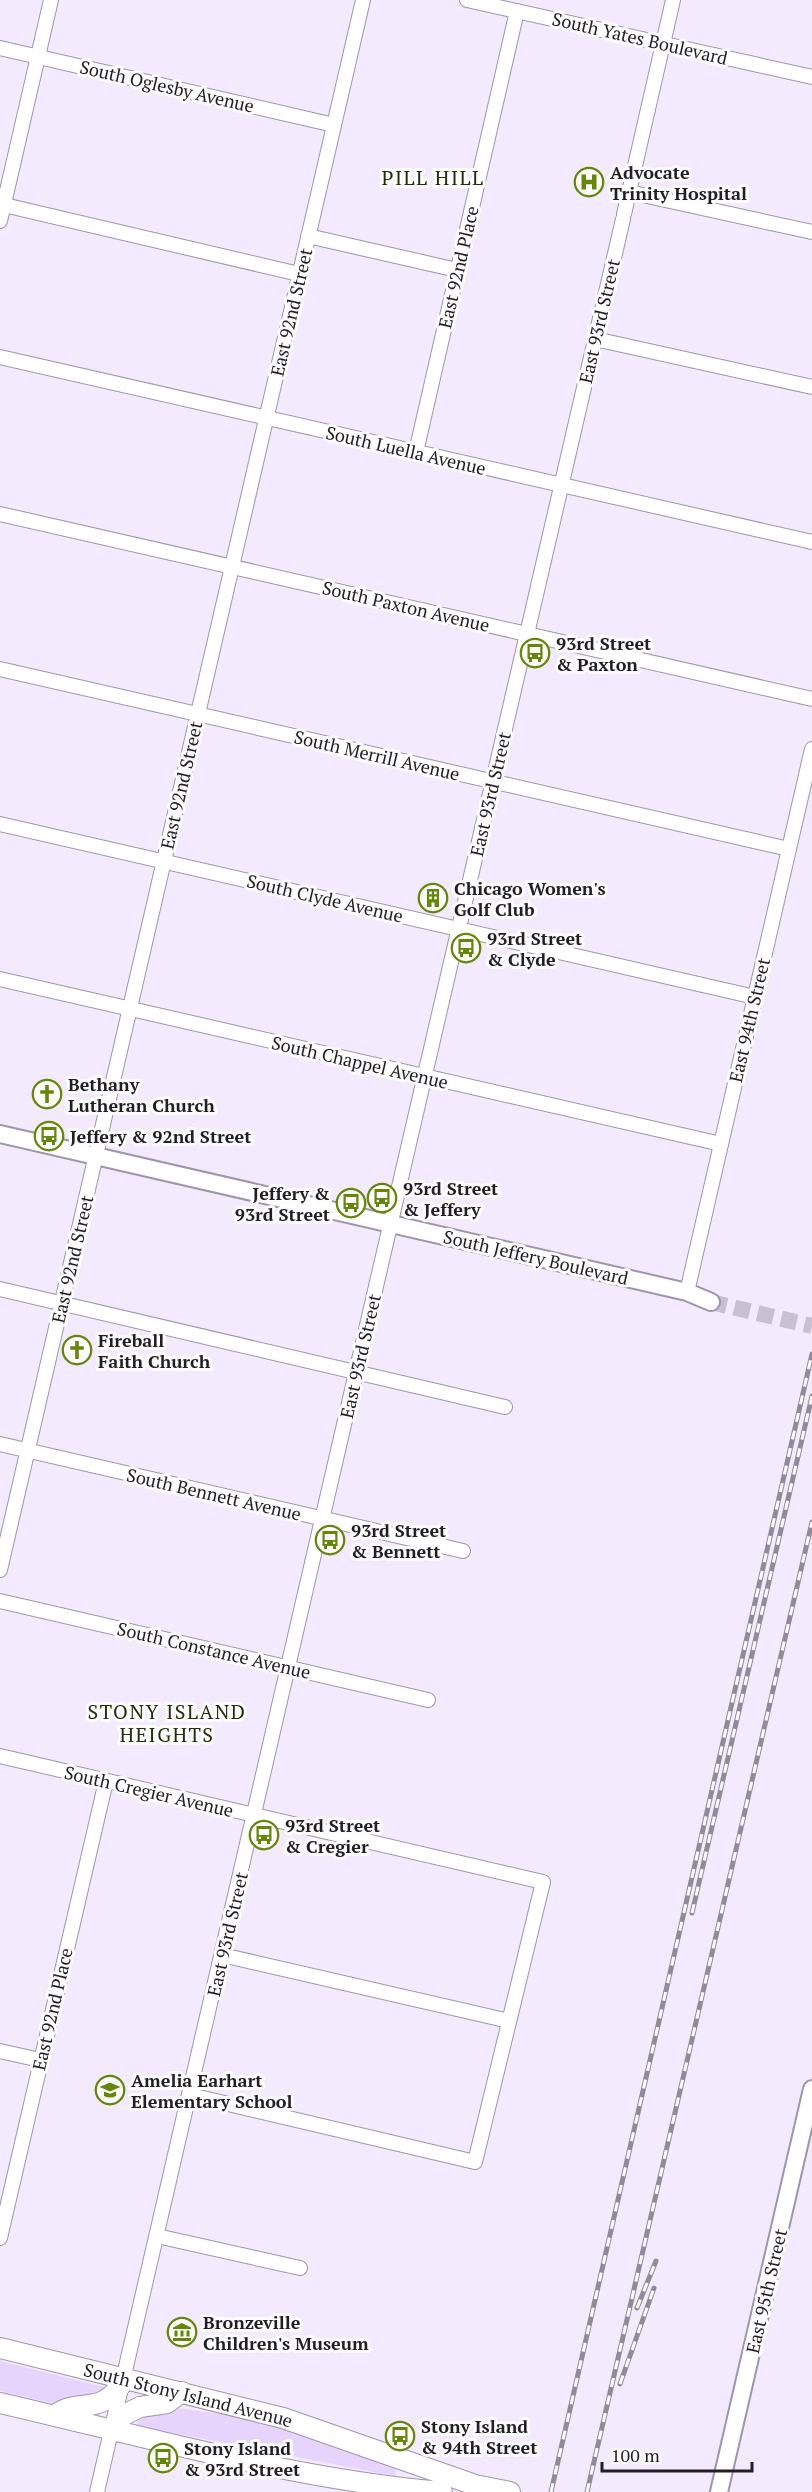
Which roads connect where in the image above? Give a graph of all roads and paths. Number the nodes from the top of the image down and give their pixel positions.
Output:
1 (51, 0) edge
2 (363, 0) edge
3 (467, 0) edge
4 (674, 0) edge
5 (517, 11) junction
6 (663, 44) junction
7 (0, 48) edge
8 (38, 57) junction
9 (812, 77) edge
10 (334, 125) junction
11 (629, 192) junction
12 (2, 205) edge
13 (0, 221) edge
14 (812, 232) edge
15 (308, 236) junction
16 (457, 270) junction
17 (299, 274) junction
18 (595, 339) junction
19 (0, 357) edge
20 (812, 387) edge
21 (266, 418) junction
22 (416, 452) junction
23 (561, 485) junction
24 (0, 514) edge
25 (812, 543) edge
26 (232, 567) junction
27 (527, 634) junction
28 (0, 669) edge
29 (812, 699) edge
30 (198, 714) junction
31 (812, 749) edge
32 (493, 781) junction
33 (0, 824) edge
34 (789, 849) junction
35 (164, 861) junction
36 (459, 929) junction
37 (0, 979) edge
38 (755, 997) junction
39 (130, 1009) junction
40 (425, 1076) junction
41 (0, 1134) edge
42 (721, 1144) junction
43 (96, 1156) junction
44 (390, 1223) junction
45 (0, 1289) edge
46 (687, 1292) junction
47 (712, 1298) tunnel mouth
48 (62, 1303) junction
49 (357, 1371) junction
50 (505, 1407) dead end
51 (0, 1444) edge
52 (28, 1451) junction
53 (322, 1518) junction
54 (463, 1551) dead end
55 (0, 1570) edge
56 (0, 1601) edge
57 (288, 1668) junction
58 (428, 1700) dead end
59 (0, 1756) edge
60 (106, 1781) junction
61 (254, 1815) junction
62 (222, 1955) junction
63 (509, 2021) junction
64 (0, 2051) edge
65 (40, 2060) junction
66 (812, 2089) edge
67 (190, 2095) junction
68 (157, 2236) junction
69 (0, 2238) edge
70 (300, 2268) dead end
71 (0, 2348) edge
72 (125, 2378) junction
73 (182, 2392) junction
74 (0, 2403) edge
75 (53, 2416) junction
76 (112, 2430) junction
77 (414, 2463) junction
78 (408, 2490) edge
79 (97, 2492) edge
80 (442, 2492) edge
81 (510, 2492) edge
82 (719, 2492) edge

1 - 8 street
2 - 10 street, East 92nd Street
3 - 5 street, South Yates Boulevard
4 - 6 street, East 93rd Street
5 - 6 street, South Yates Boulevard
5 - 16 street, East 92nd Place
6 - 9 street, South Yates Boulevard
6 - 11 street, East 93rd Street
7 - 8 street, South Oglesby Avenue
8 - 10 street, South Oglesby Avenue
8 - 12 street
10 - 15 street, East 92nd Street
11 - 14 street
11 - 18 street, East 93rd Street
12 - 13 street
12 - 17 street
15 - 16 street
15 - 17 street, East 92nd Street
16 - 22 street, East 92nd Place
17 - 21 street, East 92nd Street
18 - 20 street
18 - 23 street, East 93rd Street
19 - 21 street, South Luella Avenue
21 - 22 street, South Luella Avenue
21 - 26 street, East 92nd Street
22 - 23 street, South Luella Avenue
23 - 25 street, South Luella Avenue
23 - 27 street, East 93rd Street
24 - 26 street, South Paxton Avenue
26 - 27 street, South Paxton Avenue
26 - 30 street, East 92nd Street
27 - 29 street, South Paxton Avenue
27 - 32 street, East 93rd Street
28 - 30 street, South Merrill Avenue
30 - 32 street, South Merrill Avenue
30 - 35 street, East 92nd Street
31 - 34 street, East 94th Street
32 - 34 street, South Merrill Avenue
32 - 36 street, East 93rd Street
33 - 35 street, South Clyde Avenue
34 - 38 street, East 94th Street
35 - 36 street, South Clyde Avenue
35 - 39 street, East 92nd Street
36 - 38 street, South Clyde Avenue
36 - 40 street, East 93rd Street
37 - 39 street, South Chappel Avenue
38 - 42 street, East 94th Street
39 - 40 street, South Chappel Avenue
39 - 43 street, East 92nd Street
40 - 42 street, South Chappel Avenue
40 - 44 street, East 93rd Street
41 - 43 main road, South Jeffery Boulevard
42 - 46 street, East 94th Street
43 - 44 main road, South Jeffery Boulevard
43 - 48 street, East 92nd Street
44 - 46 main road, South Jeffery Boulevard
44 - 49 street, East 93rd Street
45 - 48 street
46 - 47 main road, South Jeffery Boulevard
48 - 49 street
48 - 52 street, East 92nd Street
49 - 50 street
49 - 53 street, East 93rd Street
51 - 52 street, South Bennett Avenue
52 - 53 street, South Bennett Avenue
52 - 55 street, East 92nd Street
53 - 54 street, South Bennett Avenue
53 - 57 street, East 93rd Street
56 - 57 street, South Constance Avenue
57 - 58 street, South Constance Avenue
57 - 61 street, East 93rd Street
59 - 60 street, South Cregier Avenue
60 - 61 street, South Cregier Avenue
60 - 65 street, East 92nd Place
61 - 62 street, East 93rd Street
61 - 63 street, South Cregier Avenue
62 - 63 street
62 - 67 street, East 93rd Street
63 - 67 street
64 - 65 street
65 - 69 street, East 92nd Place
66 - 82 main road, East 95th Street
67 - 68 street, East 93rd Street
68 - 70 street
68 - 72 street, East 93rd Street
71 - 72 highway, South Stony Island Avenue
72 - 73 highway, South Stony Island Avenue
72 - 75 highway
72 - 76 street, East 93rd Street
73 - 76 highway
73 - 77 highway, South Stony Island Avenue
74 - 75 highway
75 - 76 highway
76 - 78 highway
76 - 79 street, East 93rd Street
77 - 78 street
77 - 81 highway, South Stony Island Avenue
78 - 80 highway

